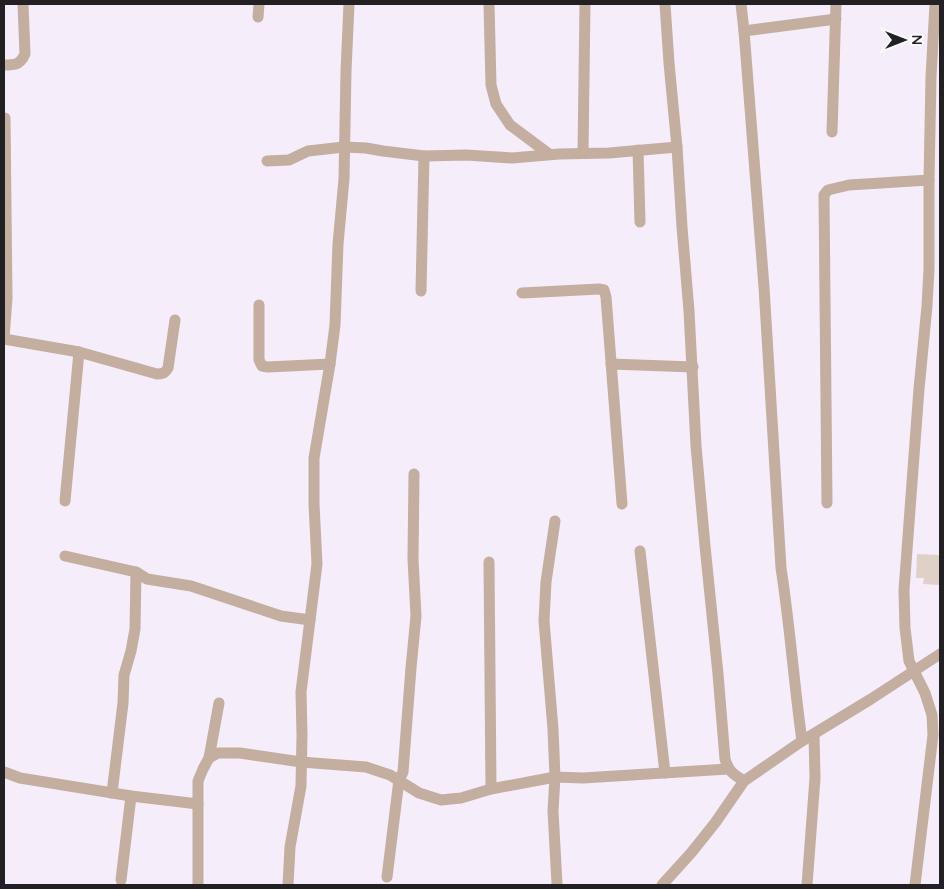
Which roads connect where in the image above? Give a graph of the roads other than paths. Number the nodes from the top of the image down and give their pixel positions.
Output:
1 (23, 4) edge
2 (259, 4) edge
3 (349, 4) edge
4 (489, 4) edge
5 (585, 4) edge
6 (665, 4) edge
7 (741, 4) edge
8 (836, 4) edge
9 (935, 4) edge
10 (258, 17) dead end
11 (836, 19) junction
12 (744, 31) junction
13 (4, 65) edge
14 (5, 118) edge
15 (832, 132) dead end
16 (344, 147) junction
17 (677, 147) junction
18 (638, 150) junction
19 (583, 153) junction
20 (550, 154) junction
21 (424, 156) junction
22 (267, 161) dead end
23 (929, 180) junction
24 (640, 222) dead end
25 (421, 291) dead end
26 (522, 293) dead end
27 (259, 305) dead end
28 (175, 320) dead end
29 (4, 339) edge
30 (79, 352) junction
31 (330, 364) junction
32 (611, 364) junction
33 (692, 367) junction
34 (414, 474) dead end
35 (65, 501) dead end
36 (827, 503) dead end
37 (622, 504) dead end
38 (555, 521) dead end
39 (640, 551) dead end
40 (65, 556) dead end
41 (489, 562) dead end
42 (136, 572) junction
43 (310, 620) junction
44 (940, 654) edge
45 (914, 671) junction
46 (219, 703) dead end
47 (814, 735) junction
48 (802, 741) junction
49 (209, 758) junction
50 (301, 762) junction
51 (728, 769) junction
52 (4, 772) edge
53 (665, 773) junction
54 (555, 778) junction
55 (399, 780) junction
56 (744, 781) junction
57 (491, 789) junction
58 (112, 792) junction
59 (132, 796) junction
60 (198, 804) junction
61 (387, 878) dead end
62 (121, 880) dead end
63 (556, 884) edge
64 (198, 885) edge
65 (288, 885) edge
66 (662, 885) edge
67 (807, 885) edge
68 (915, 885) edge

1 - 13 street
2 - 10 street
3 - 16 street
4 - 20 street
5 - 19 street
6 - 17 street
7 - 12 street
8 - 11 street
9 - 23 street
11 - 12 street
11 - 15 street
12 - 48 street
14 - 29 street
16 - 21 street
16 - 22 street
16 - 31 street
17 - 18 street
17 - 33 street
18 - 19 street
18 - 24 street
19 - 20 street
20 - 21 street
21 - 25 street
23 - 36 street
23 - 45 street
26 - 32 street
27 - 31 street
28 - 30 street
29 - 30 street
30 - 35 street
31 - 43 street
32 - 33 street
32 - 37 street
33 - 51 street
34 - 55 street
38 - 54 street
39 - 53 street
40 - 42 street
41 - 57 street
42 - 43 street
42 - 58 street
43 - 50 street
44 - 45 street
45 - 47 street
45 - 68 street
46 - 49 street
47 - 48 street
47 - 67 street
48 - 56 street
49 - 50 street
49 - 60 street
50 - 55 street
50 - 65 street
51 - 53 street
51 - 56 street
52 - 58 street
53 - 54 street
54 - 57 street
54 - 63 street
55 - 57 street
55 - 61 street
56 - 66 street
58 - 59 street
59 - 60 street
59 - 62 street
60 - 64 street

